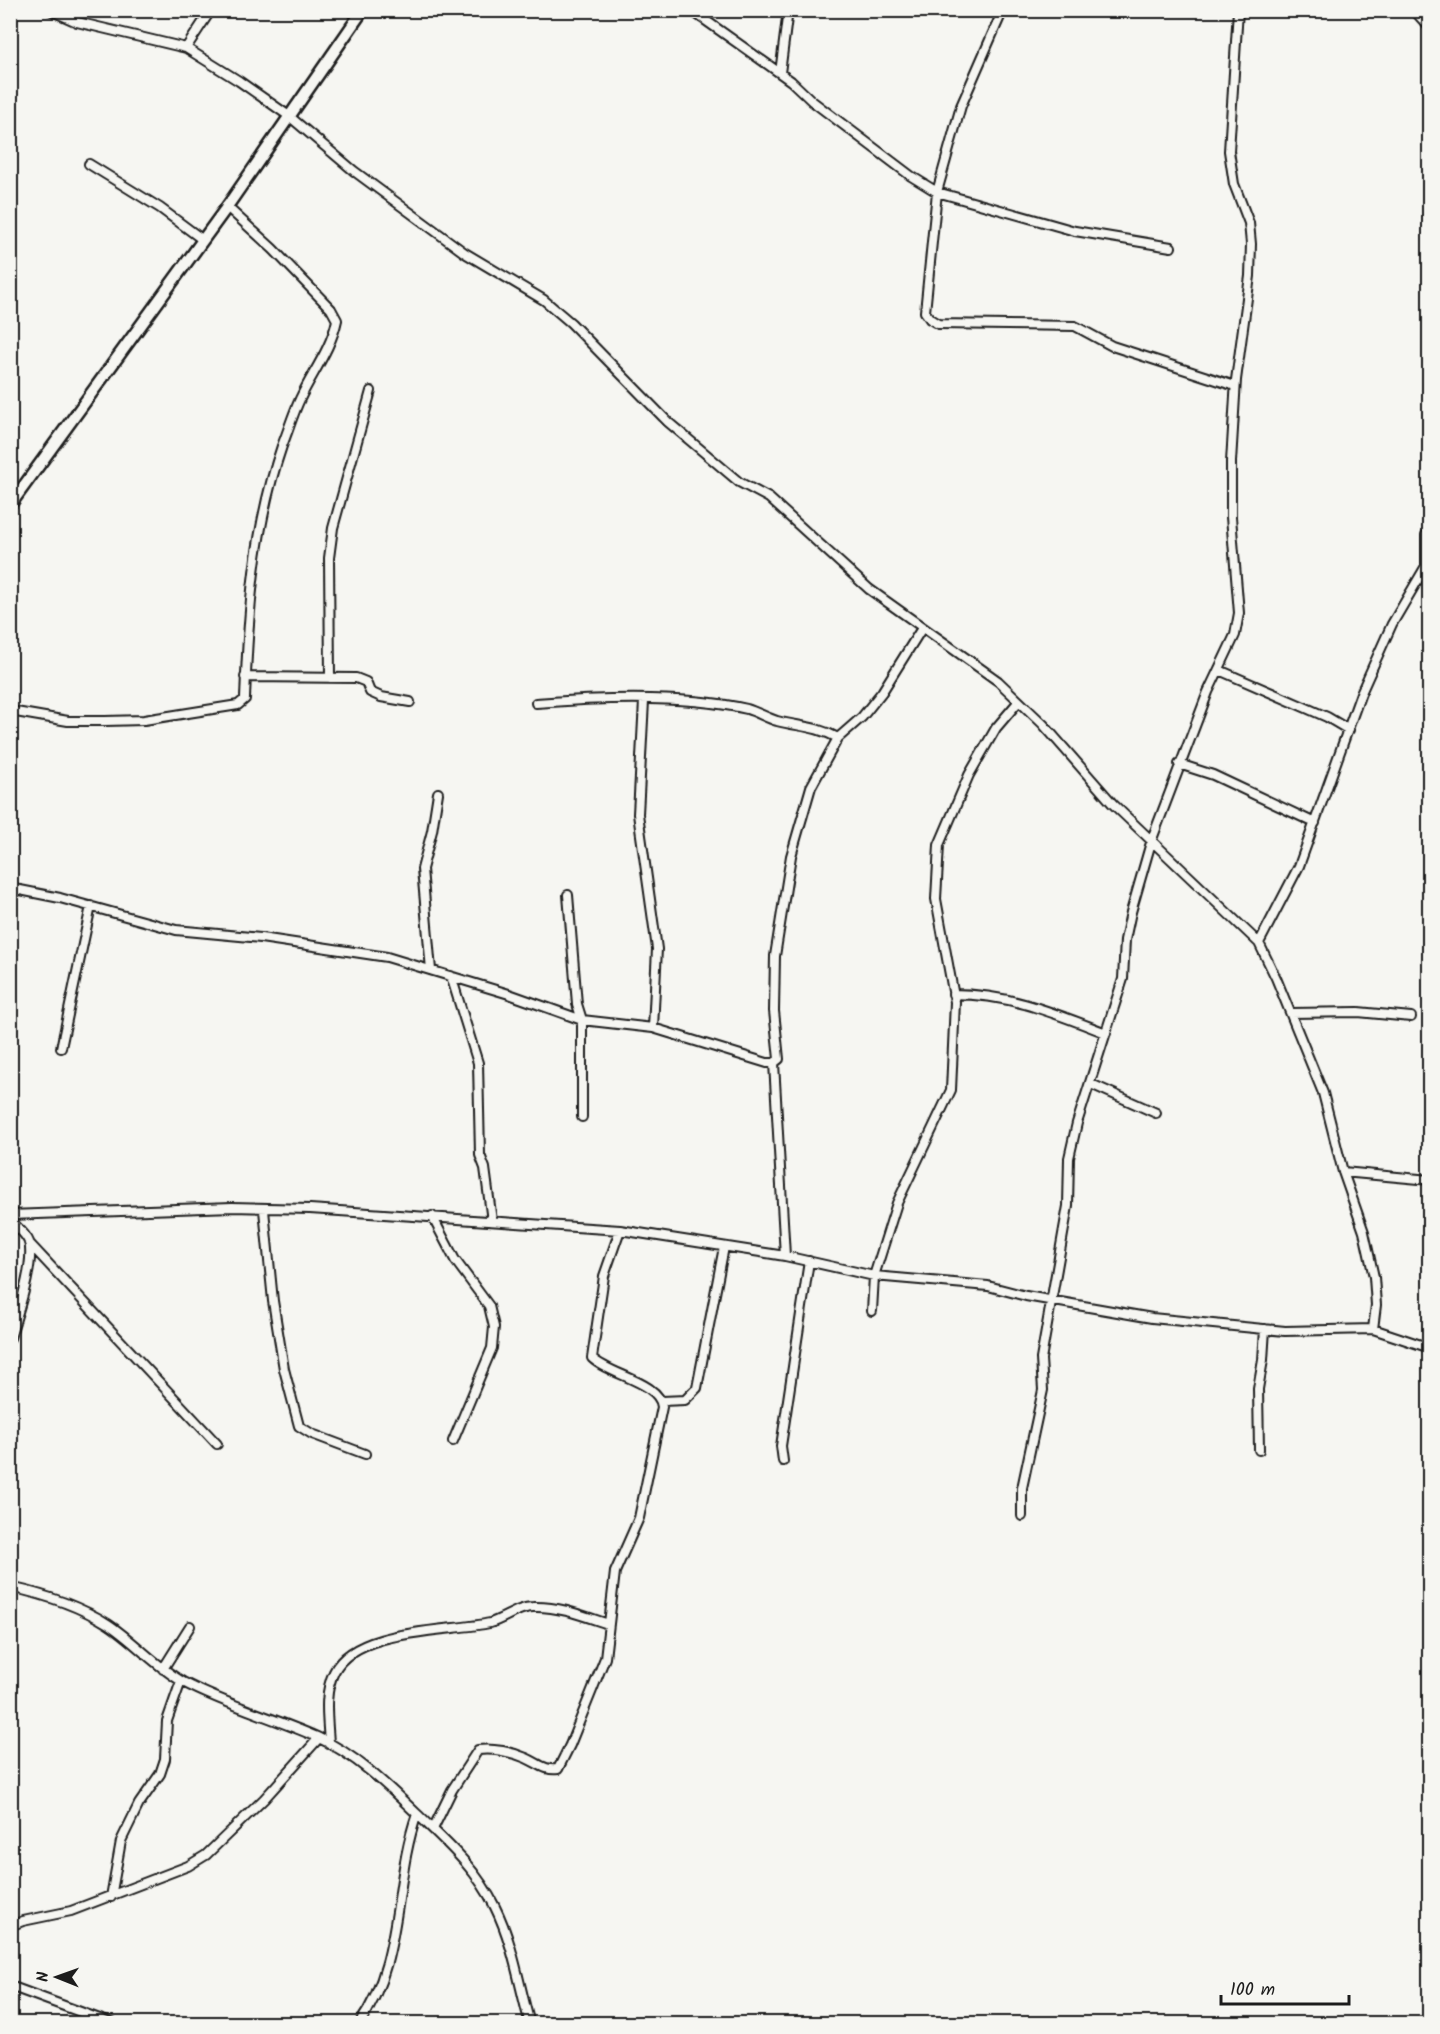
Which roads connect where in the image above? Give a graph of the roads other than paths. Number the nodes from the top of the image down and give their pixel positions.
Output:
1 (50, 10) edge
2 (211, 10) edge
3 (363, 10) edge
4 (691, 10) edge
5 (788, 10) edge
6 (1003, 10) edge
7 (1238, 10) edge
8 (1414, 10) edge
9 (1430, 28) edge
10 (186, 48) junction
11 (780, 73) junction
12 (289, 116) junction
13 (89, 164) dead end
14 (937, 192) junction
15 (226, 206) junction
16 (203, 240) junction
17 (1171, 247) dead end
18 (1235, 386) junction
19 (371, 391) dead end
20 (10, 506) edge
21 (1426, 535) dead end
22 (922, 628) junction
23 (1219, 670) junction
24 (246, 677) junction
25 (330, 678) junction
26 (644, 701) junction
27 (1019, 701) junction
28 (410, 702) dead end
29 (536, 703) dead end
30 (10, 711) edge
31 (1349, 730) junction
32 (838, 738) junction
33 (1179, 764) junction
34 (438, 793) dead end
35 (1315, 823) junction
36 (1152, 839) junction
37 (10, 888) edge
38 (568, 895) dead end
39 (91, 906) junction
40 (1259, 943) junction
41 (432, 970) junction
42 (451, 976) junction
43 (953, 994) junction
44 (1291, 1013) junction
45 (1410, 1017) dead end
46 (582, 1020) junction
47 (653, 1029) junction
48 (1106, 1033) junction
49 (61, 1048) dead end
50 (774, 1063) junction
51 (1091, 1084) junction
52 (1156, 1113) dead end
53 (582, 1117) dead end
54 (1343, 1172) junction
55 (1430, 1180) edge
56 (264, 1210) junction
57 (10, 1215) edge
58 (432, 1216) junction
59 (10, 1220) edge
60 (492, 1221) junction
61 (620, 1230) junction
62 (29, 1243) junction
63 (724, 1247) junction
64 (785, 1256) junction
65 (809, 1261) junction
66 (874, 1276) junction
67 (1052, 1299) junction
68 (872, 1311) dead end
69 (1264, 1329) junction
70 (1373, 1329) junction
71 (10, 1338) edge
72 (1430, 1348) edge
73 (662, 1401) junction
74 (453, 1441) dead end
75 (217, 1444) dead end
76 (1259, 1450) dead end
77 (365, 1454) dead end
78 (783, 1461) dead end
79 (1022, 1516) dead end
80 (10, 1587) edge
81 (608, 1624) junction
82 (190, 1626) dead end
83 (163, 1669) junction
84 (181, 1681) junction
85 (319, 1738) junction
86 (329, 1744) junction
87 (417, 1814) junction
88 (433, 1829) junction
89 (111, 1897) junction
90 (10, 1926) edge
91 (10, 1986) edge
92 (113, 2024) edge
93 (359, 2024) edge
94 (530, 2024) edge

1 - 10 street
2 - 10 street
3 - 12 main road
4 - 11 street
5 - 11 street
6 - 14 street
7 - 18 street
8 - 9 street
10 - 12 street
11 - 14 street
12 - 15 main road
12 - 22 street
13 - 16 street
14 - 17 street
14 - 18 street
15 - 16 main road
15 - 24 street
16 - 20 main road
18 - 23 street
19 - 25 street
21 - 31 street
22 - 27 street
22 - 32 street
23 - 31 street
23 - 33 street
24 - 25 street
24 - 30 street
25 - 28 street
26 - 29 street
26 - 32 street
26 - 47 street
27 - 36 street
27 - 43 street
31 - 35 street
32 - 50 street
33 - 35 street
33 - 36 street
34 - 41 street
35 - 40 street
36 - 40 street
36 - 48 street
37 - 39 street
38 - 46 street
39 - 41 street
39 - 49 street
40 - 44 street
41 - 42 street
42 - 46 street
42 - 60 street
43 - 48 street
43 - 66 street
44 - 45 street
44 - 54 street
46 - 47 street
46 - 53 street
47 - 50 street
48 - 51 street
50 - 64 street
51 - 52 street
51 - 67 street
54 - 55 street
54 - 70 street
56 - 57 street
56 - 58 street
56 - 77 street
58 - 60 street
58 - 74 street
59 - 62 street
60 - 61 street
61 - 63 street
61 - 73 street
62 - 71 street
62 - 75 street
63 - 64 street
63 - 73 street
64 - 65 street
65 - 66 street
65 - 78 street
66 - 67 street
66 - 68 street
67 - 69 street
67 - 79 street
69 - 70 street
69 - 76 street
70 - 72 street
73 - 81 street
80 - 83 street
81 - 86 street
81 - 88 street
82 - 83 street
83 - 84 street
84 - 85 street
84 - 89 street
85 - 86 street
85 - 89 street
86 - 87 street
87 - 88 street
87 - 93 street
88 - 94 street
89 - 90 street
91 - 92 street

